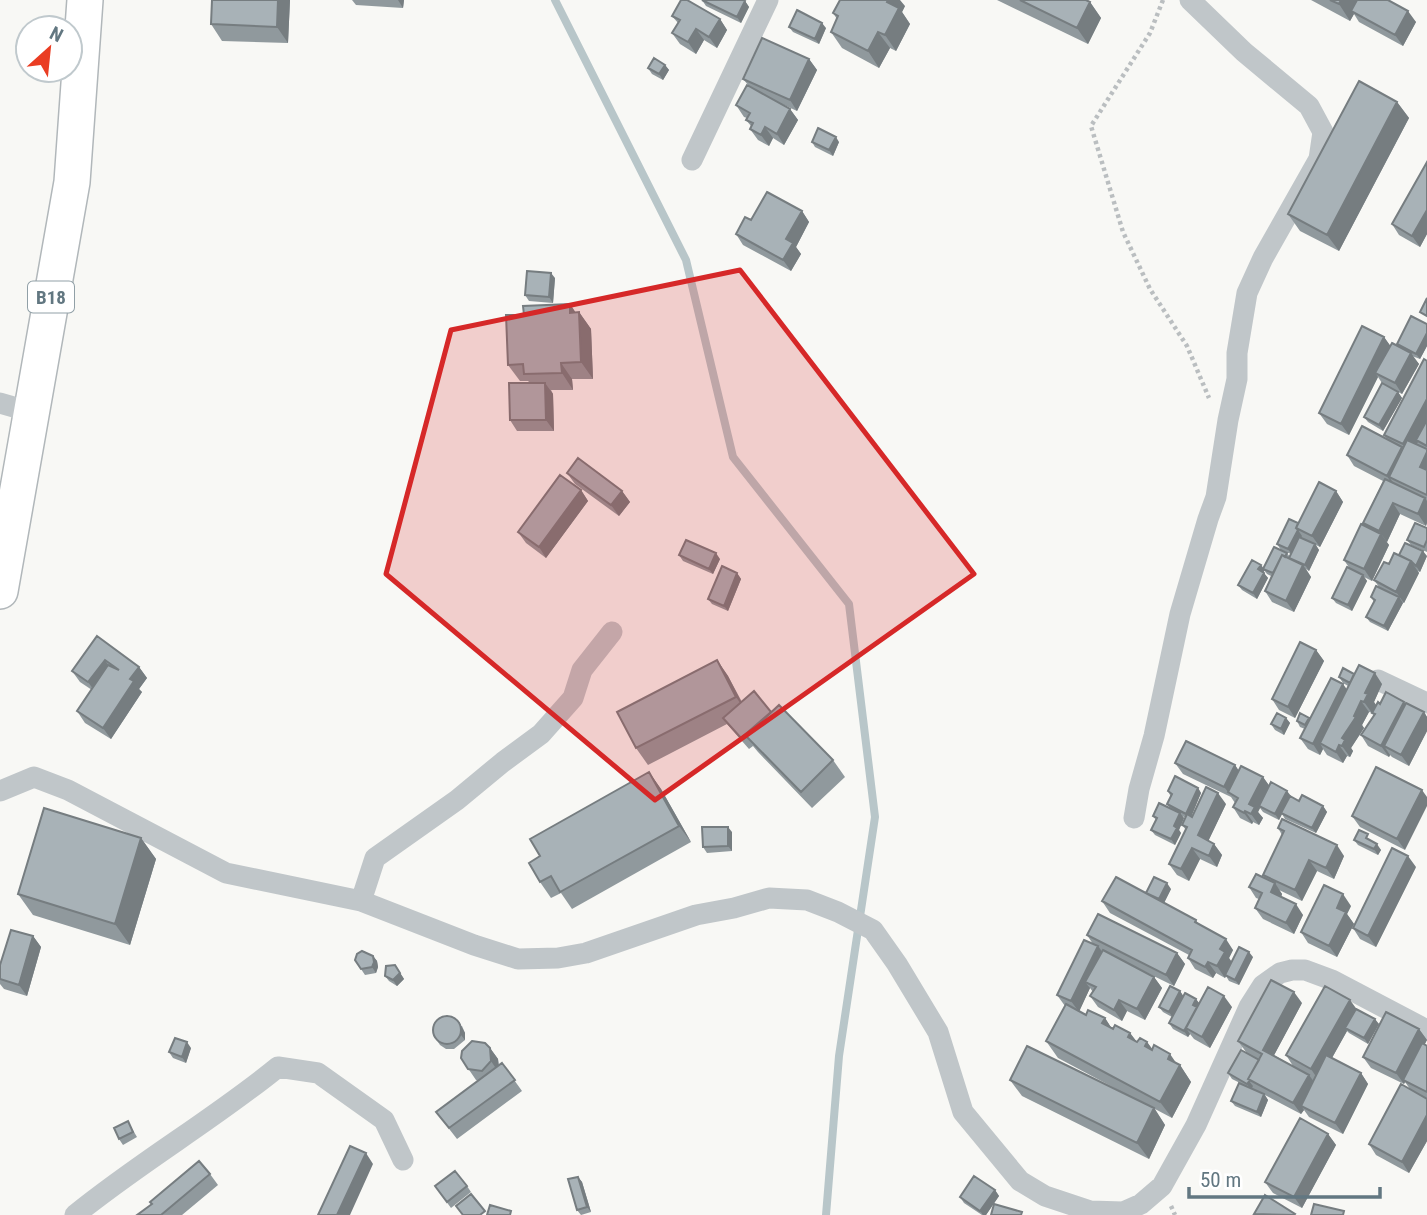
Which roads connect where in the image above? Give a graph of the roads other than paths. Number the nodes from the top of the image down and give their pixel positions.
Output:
1 (85, 0) edge
2 (768, 0) edge
3 (1190, 0) edge
4 (692, 160) dead end
5 (15, 407) edge
6 (0, 591) edge
7 (612, 632) dead end
8 (1378, 680) edge
9 (1427, 703) edge
10 (0, 791) edge
11 (1134, 818) dead end
12 (360, 901) junction
13 (1427, 1030) edge
14 (403, 1160) dead end
15 (75, 1215) edge

1 - 5 highway, B18
2 - 4 street
3 - 11 street
5 - 6 highway, B18
7 - 12 street
8 - 9 street
10 - 12 street
12 - 13 street
14 - 15 street

